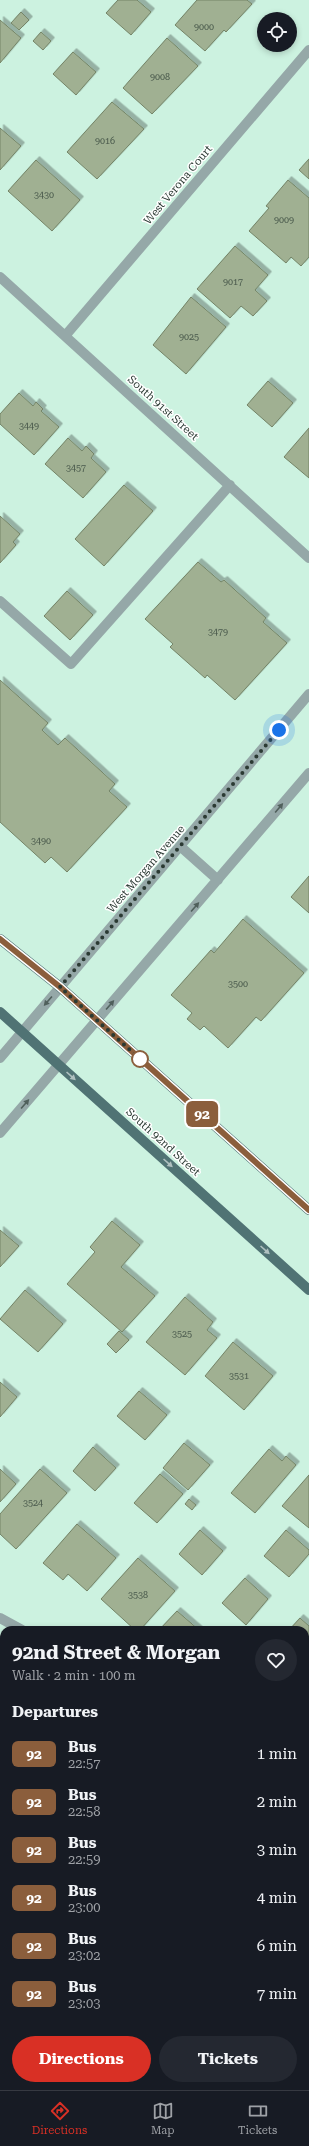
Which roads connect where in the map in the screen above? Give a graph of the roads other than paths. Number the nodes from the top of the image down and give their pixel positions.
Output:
1 (309, 50) edge
2 (0, 277) edge
3 (65, 336) junction
4 (230, 485) junction
5 (309, 558) edge
6 (0, 601) edge
7 (309, 694) edge
8 (309, 773) edge
9 (181, 847) junction
10 (218, 880) junction
11 (0, 939) edge
12 (60, 987) junction
13 (0, 1012) edge
14 (97, 1020) junction
15 (21, 1032) junction
16 (0, 1058) edge
17 (58, 1064) junction
18 (0, 1133) edge
19 (309, 1210) edge
20 (309, 1290) edge
21 (0, 1618) edge
22 (15, 1626) edge

1 - 3 street, West Verona Court
2 - 3 street, South 91st Street
3 - 4 street, South 91st Street
4 - 5 street, South 91st Street
4 - 6 street
7 - 9 street, West Morgan Avenue
10 -> 8 street
9 - 10 street
9 - 12 street, West Morgan Avenue
14 -> 10 street
11 - 12 main road
12 - 14 main road
12 -> 15 street, West Morgan Avenue
13 - 15 main road, South 92nd Street
14 - 17 street
14 - 19 main road
15 - 16 street, West Morgan Avenue
15 - 17 main road, South 92nd Street
18 -> 17 street
17 -> 20 main road, South 92nd Street
21 - 22 street

